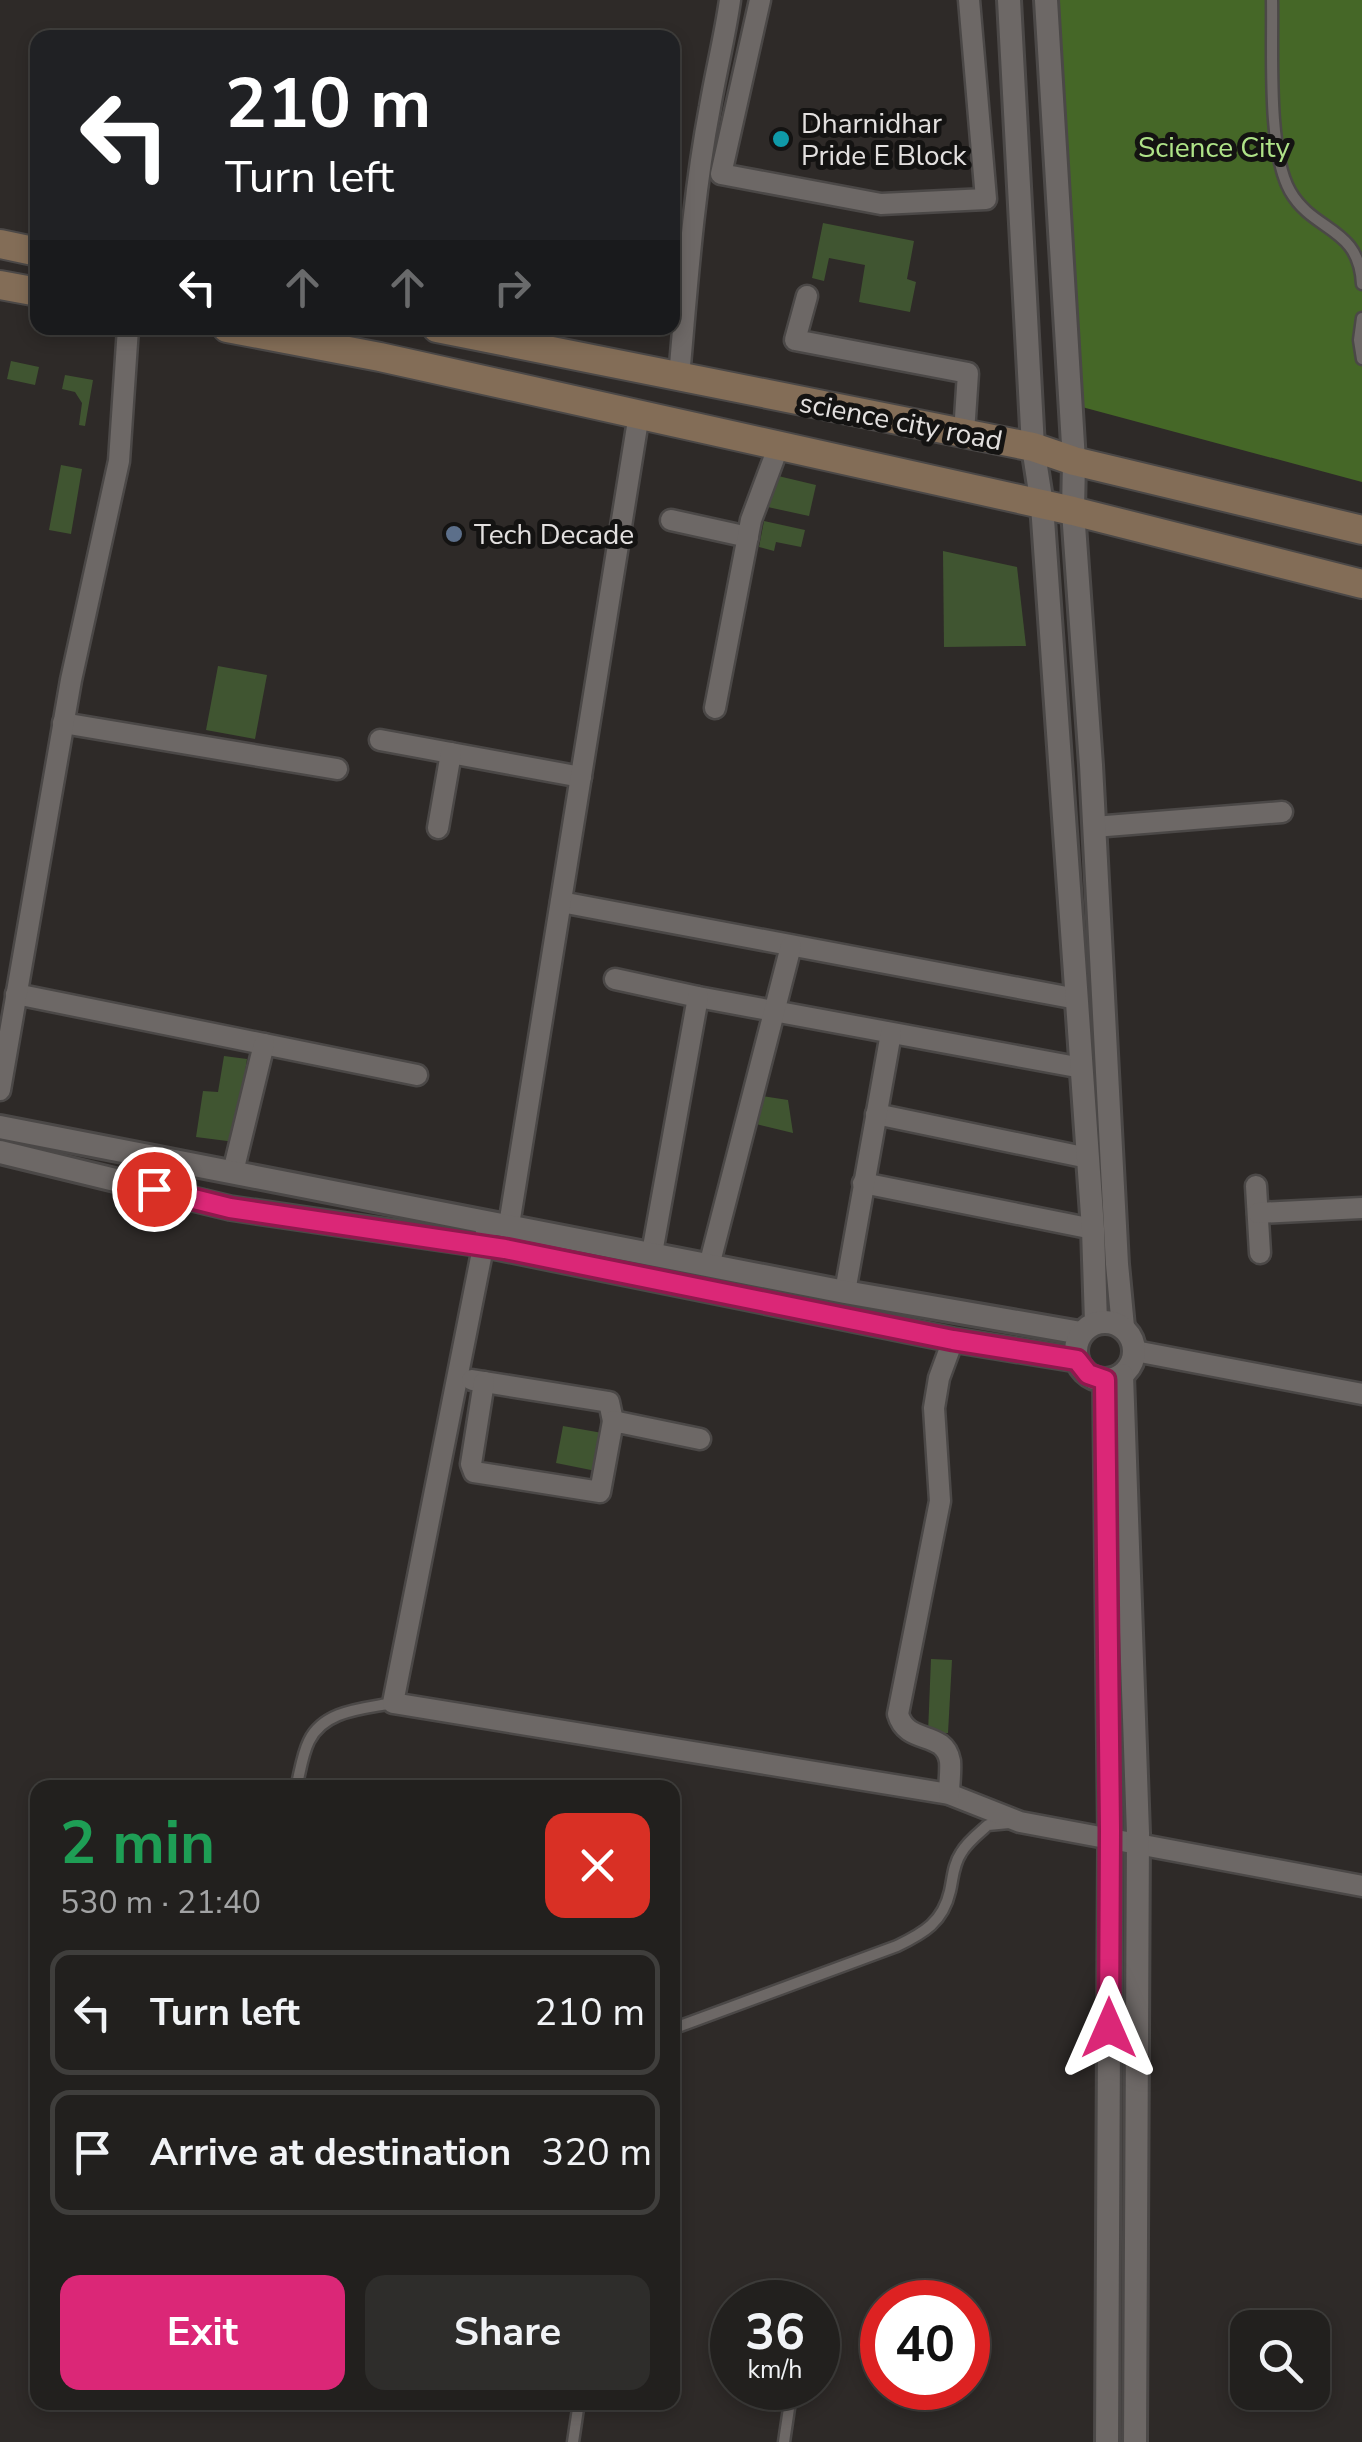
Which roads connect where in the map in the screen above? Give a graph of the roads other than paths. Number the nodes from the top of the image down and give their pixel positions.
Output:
1 (730, 0) edge
2 (760, 0) edge
3 (968, 0) edge
4 (1009, 0) edge
5 (1046, 0) edge
6 (1272, 0) edge
7 (0, 244) edge
8 (30, 250) edge
9 (1362, 284) edge
10 (0, 285) edge
11 (30, 291) edge
12 (806, 296) dead end
13 (1362, 318) edge
14 (127, 335) edge
15 (264, 335) edge
16 (472, 335) edge
17 (1362, 359) edge
18 (679, 377) junction
19 (639, 414) junction
20 (964, 432) junction
21 (779, 446) junction
22 (1034, 447) junction
23 (1074, 461) junction
24 (1042, 505) junction
25 (1073, 511) junction
26 (671, 520) dead end
27 (1362, 530) edge
28 (748, 537) junction
29 (1362, 584) edge
30 (715, 708) dead end
31 (63, 722) junction
32 (380, 740) dead end
33 (451, 753) junction
34 (337, 769) dead end
35 (581, 777) junction
36 (1282, 812) dead end
37 (1094, 827) junction
38 (438, 828) dead end
39 (561, 902) junction
40 (792, 946) junction
41 (615, 979) dead end
42 (16, 994) junction
43 (698, 997) junction
44 (1077, 999) junction
45 (774, 1011) junction
46 (890, 1033) junction
47 (264, 1044) junction
48 (1082, 1068) junction
49 (417, 1074) dead end
50 (0, 1090) edge
51 (876, 1114) junction
52 (0, 1127) edge
53 (0, 1152) edge
54 (1088, 1158) junction
55 (233, 1172) junction
56 (863, 1183) junction
57 (1256, 1186) dead end
58 (1362, 1208) edge
59 (1258, 1213) junction
60 (1093, 1229) junction
61 (493, 1231) junction
62 (1260, 1253) dead end
63 (652, 1254) junction
64 (709, 1266) junction
65 (845, 1292) junction
66 (1123, 1327) junction
67 (1089, 1328) junction
68 (953, 1340) junction
69 (1135, 1351) junction
70 (1077, 1360) junction
71 (1114, 1377) junction
72 (457, 1378) junction
73 (484, 1382) junction
74 (1362, 1394) edge
75 (613, 1421) junction
76 (700, 1439) dead end
77 (438, 1473) junction
78 (607, 1507) dead end
79 (392, 1703) junction
80 (298, 1780) edge
81 (949, 1794) junction
82 (1020, 1822) junction
83 (1110, 1840) junction
84 (1138, 1845) junction
85 (1362, 1886) edge
86 (680, 2026) edge
87 (578, 2410) edge
88 (789, 2410) edge
89 (573, 2442) edge
90 (784, 2442) edge
91 (1108, 2442) edge
92 (1135, 2442) edge

1 - 18 street
2 - 3 street
4 - 22 street
5 - 23 street
6 - 9 lane
7 - 8 main road
10 - 11 main road
12 - 20 street
13 - 17 lane
14 - 31 street
15 - 19 main road
16 - 18 main road, science city road
18 - 20 main road, science city road
19 - 21 main road
19 - 35 street
20 - 22 main road, science city road
21 - 24 main road
21 - 28 street
22 - 23 main road, science city road
22 - 24 street
23 - 25 street
23 - 27 main road, science city road
24 - 25 main road
24 - 44 street
25 - 29 main road
25 - 37 street
26 - 28 street
28 - 30 street
31 - 34 street
31 - 42 street
32 - 33 street
33 - 35 street
33 - 38 street
35 - 39 street
36 - 37 street
37 - 66 street
39 - 40 street
39 - 61 street
40 - 44 street
40 - 45 street
41 - 43 street
42 - 47 street
42 - 50 street
43 - 45 street
43 - 63 street
44 - 48 street
45 - 46 street
45 - 64 street
46 - 48 street
46 - 51 street
47 - 49 street
47 - 55 street
48 - 54 street
51 - 54 street
51 - 56 street
52 - 55 street
53 - 61 street
54 - 60 street
55 - 61 street
56 - 60 street
56 - 65 street
57 - 59 street
58 - 59 street
59 - 62 street
60 - 67 street
61 - 63 street
61 - 68 street
61 - 72 street
63 - 64 street
64 - 65 street
65 - 67 street
66 - 67 street
66 - 69 street
67 - 70 street
68 - 70 street
68 - 81 street
69 - 71 street
69 - 74 street
70 - 71 street
71 - 83 street
71 - 84 street
72 - 73 street
72 - 77 street
73 - 75 street
73 - 75 street
75 - 76 street
77 - 78 street
77 - 79 street
79 - 80 lane
79 - 81 street
81 - 82 street
82 - 83 street
82 - 86 lane
83 - 84 street
83 - 91 street
84 - 85 street
84 - 92 street
87 - 89 lane
88 - 90 lane

